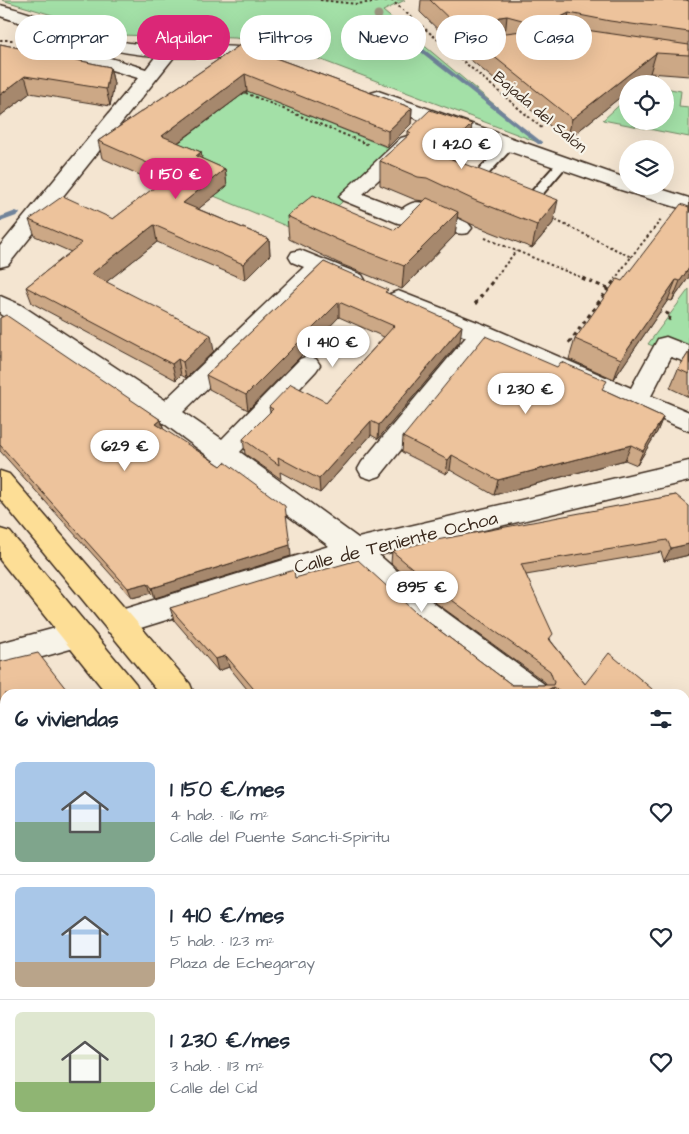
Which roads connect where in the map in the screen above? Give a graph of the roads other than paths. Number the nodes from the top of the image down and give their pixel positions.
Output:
1 (0, 10) edge
2 (137, 49) edge
3 (98, 60) edge
4 (163, 60) edge
5 (150, 76) junction
6 (358, 90) edge
7 (432, 118) junction
8 (509, 145) junction
9 (562, 164) junction
10 (619, 183) edge
11 (480, 188) edge
12 (657, 195) edge
13 (683, 203) edge
14 (521, 204) edge
15 (462, 228) road end
16 (0, 260) edge
17 (0, 304) edge
18 (471, 329) junction
19 (689, 355) edge
20 (308, 365) dead end
21 (640, 393) junction
22 (689, 406) edge
23 (168, 413) junction
24 (689, 422) edge
25 (223, 454) junction
26 (371, 469) dead end
27 (685, 479) edge
28 (0, 480) edge
29 (0, 540) edge
30 (354, 550) junction
31 (118, 623) junction
32 (72, 627) junction
33 (0, 656) edge
34 (121, 689) edge
35 (176, 689) edge
36 (526, 689) edge

1 - 2 street
3 - 5 street
4 - 5 street
5 - 16 street
6 - 7 street
7 - 8 street
7 - 15 street
8 - 9 street
8 - 11 lane
9 - 10 street
9 - 14 lane
12 - 13 street
17 - 23 street
18 - 21 street
18 - 23 street
18 - 26 street
19 - 21 street
20 - 25 street
21 - 22 street
21 - 24 street
23 - 25 street
25 - 30 street
27 - 30 street, Calle de Teniente Ochoa
28 - 31 main road
29 - 32 main road
30 - 31 street, Calle de Teniente Ochoa
30 - 36 street
31 - 32 main road
31 - 35 main road
32 - 33 street
32 - 34 main road

